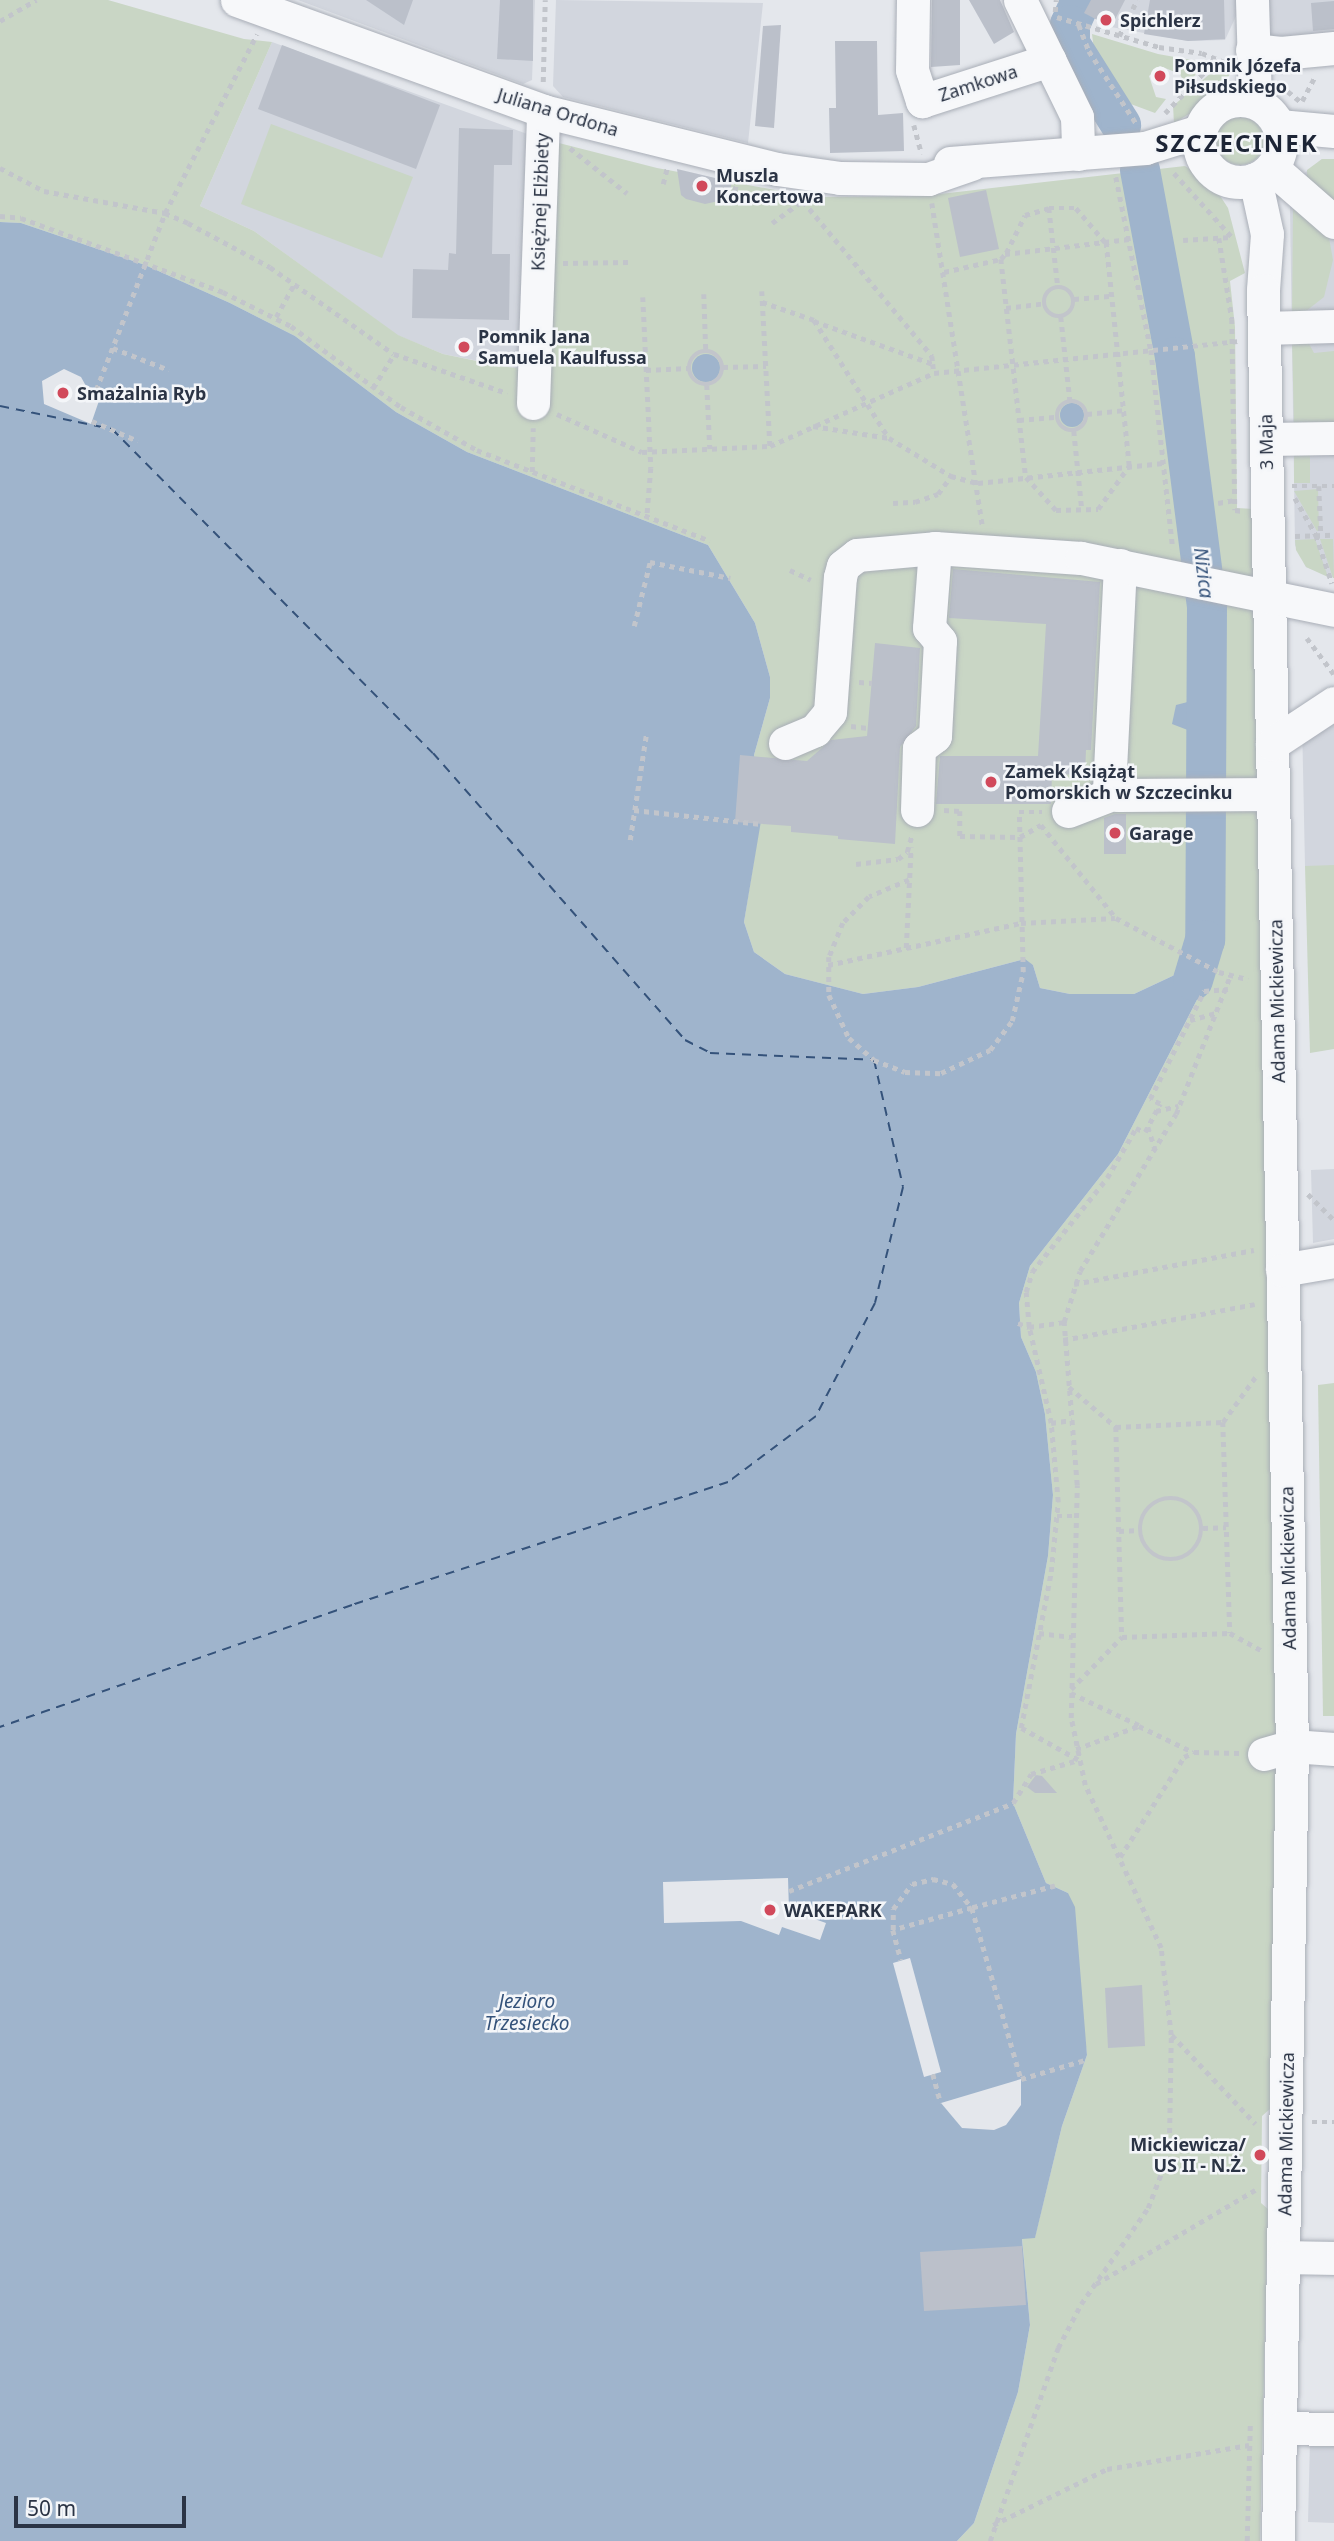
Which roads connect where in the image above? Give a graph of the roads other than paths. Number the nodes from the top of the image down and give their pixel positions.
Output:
1 (237, 0) edge
2 (914, 0) edge
3 (1020, 0) edge
4 (1252, 0) edge
5 (269, 15) edge
6 (1334, 48) edge
7 (1240, 57) junction
8 (1050, 60) junction
9 (1254, 95) junction
10 (542, 111) junction
11 (1334, 131) edge
12 (1334, 141) edge
13 (1201, 144) junction
14 (1271, 153) junction
15 (1078, 154) junction
16 (1334, 222) edge
17 (1334, 301) edge
18 (1323, 326) edge
19 (1264, 328) junction
20 (533, 403) road end
21 (1334, 438) edge
22 (1266, 439) junction
23 (935, 548) junction
24 (1120, 565) junction
25 (1269, 594) junction
26 (1333, 597) edge
27 (1334, 703) edge
28 (785, 743) dead end
29 (1272, 744) junction
30 (1112, 794) junction
31 (1273, 794) junction
32 (917, 810) road end
33 (1068, 811) road end
34 (1334, 1261) edge
35 (1282, 1270) junction
36 (1334, 1749) edge
37 (1278, 1750) junction
38 (1284, 2257) junction
39 (1334, 2258) edge
40 (1282, 2428) junction
41 (1334, 2429) edge
42 (1278, 2541) edge

1 - 5 street, Juliana Ordona
2 - 8 street, Zamkowa
3 - 8 street
4 - 7 street
5 - 10 street, Juliana Ordona
6 - 7 street
7 - 9 street
8 - 15 street
9 - 13 street
9 - 14 street
10 - 15 street, Juliana Ordona
10 - 20 street, Księżnej Elżbiety
11 - 14 street
12 - 14 street
13 - 14 street
13 - 15 street, Juliana Ordona
14 - 16 street
14 - 19 street, 3 Maja
17 - 18 street
18 - 19 street
19 - 22 street, 3 Maja
21 - 22 street
22 - 25 street, 3 Maja
23 - 24 street
23 - 28 street
23 - 32 street
24 - 25 street
24 - 30 street
25 - 26 street
25 - 29 street, Adama Mickiewicza
27 - 29 street
29 - 31 street, Adama Mickiewicza
30 - 31 street
30 - 33 street
31 - 35 street, Adama Mickiewicza
34 - 35 street
35 - 37 street, Adama Mickiewicza
36 - 37 street
37 - 38 street, Adama Mickiewicza
38 - 39 street
38 - 40 street, Adama Mickiewicza
40 - 41 street
40 - 42 street, Adama Mickiewicza

